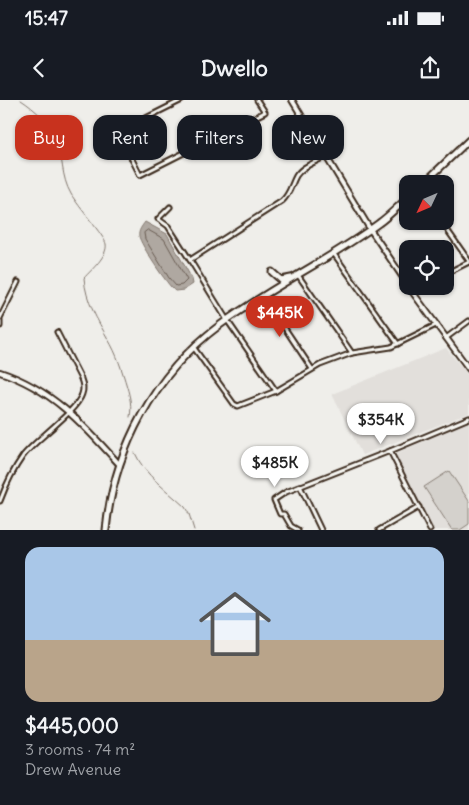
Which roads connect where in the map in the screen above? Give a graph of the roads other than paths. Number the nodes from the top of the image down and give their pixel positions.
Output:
1 (182, 100) edge
2 (257, 100) edge
3 (292, 100) edge
4 (301, 115) edge
5 (469, 140) edge
6 (319, 160) edge
7 (328, 160) edge
8 (432, 175) edge
9 (399, 206) edge
10 (170, 207) dead end
11 (370, 229) junction
12 (447, 230) edge
13 (333, 253) junction
14 (190, 260) junction
15 (469, 261) edge
16 (454, 269) edge
17 (399, 272) edge
18 (298, 275) junction
19 (18, 282) dead end
20 (415, 295) edge
21 (265, 296) junction
22 (0, 319) edge
23 (227, 320) junction
24 (469, 321) edge
25 (436, 325) junction
26 (0, 326) edge
27 (57, 332) dead end
28 (446, 338) junction
29 (398, 345) junction
30 (193, 347) junction
31 (352, 353) junction
32 (312, 369) junction
33 (469, 369) edge
34 (0, 372) edge
35 (276, 391) junction
36 (69, 412) junction
37 (469, 418) edge
38 (390, 451) junction
39 (119, 464) junction
40 (300, 486) junction
41 (0, 501) edge
42 (419, 507) junction
43 (106, 530) edge
44 (298, 530) edge
45 (321, 530) edge
46 (379, 530) edge
47 (430, 530) edge

1 - 2 street
3 - 4 main road
5 - 8 highway
6 - 14 street
7 - 11 main road
9 - 11 highway
10 - 14 street
11 - 13 highway
11 - 17 main road
12 - 15 street
13 - 18 highway
13 - 29 street
14 - 23 street
15 - 16 street
18 - 21 highway
18 - 21 highway
18 - 31 street
19 - 22 street
20 - 25 main road
21 - 23 highway
21 - 32 street
22 - 26 street
23 - 30 highway
23 - 35 street
24 - 28 street
25 - 28 main road
25 - 29 street
27 - 36 street
28 - 33 main road
29 - 31 street
30 - 35 street
30 - 39 highway
31 - 32 street
32 - 35 street
34 - 36 main road
36 - 39 main road
36 - 41 street
37 - 38 street
38 - 40 street
38 - 42 street
39 - 43 highway
40 - 44 street
40 - 45 street
42 - 46 street
42 - 47 street

